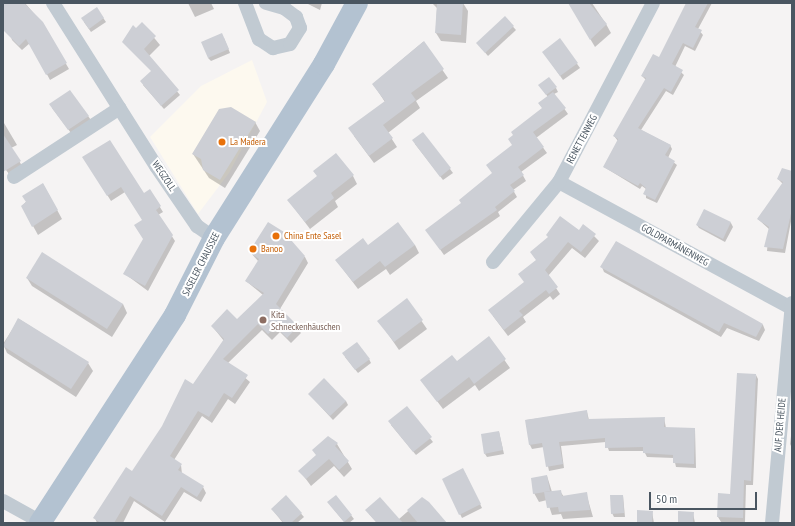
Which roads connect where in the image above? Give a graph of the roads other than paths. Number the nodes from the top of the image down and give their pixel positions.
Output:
1 (53, 3) edge
2 (245, 3) edge
3 (266, 3) edge
4 (357, 3) edge
5 (653, 3) edge
6 (120, 108) junction
7 (14, 177) dead end
8 (559, 182) junction
9 (214, 238) junction
10 (493, 262) dead end
11 (791, 306) edge
12 (3, 501) edge
13 (41, 522) edge
14 (772, 523) edge

1 - 6 street, WEGZOLL
2 - 3 street
4 - 9 main road, SASELER CHAUSSEE
5 - 8 street, RENETTENWEG
6 - 7 street
6 - 9 street, WEGZOLL
8 - 10 street, RENETTENWEG
8 - 11 street, GOLDPARMÄNENWEG
9 - 13 main road, SASELER CHAUSSEE
11 - 14 street, AUF DER HEIDE
12 - 13 street

